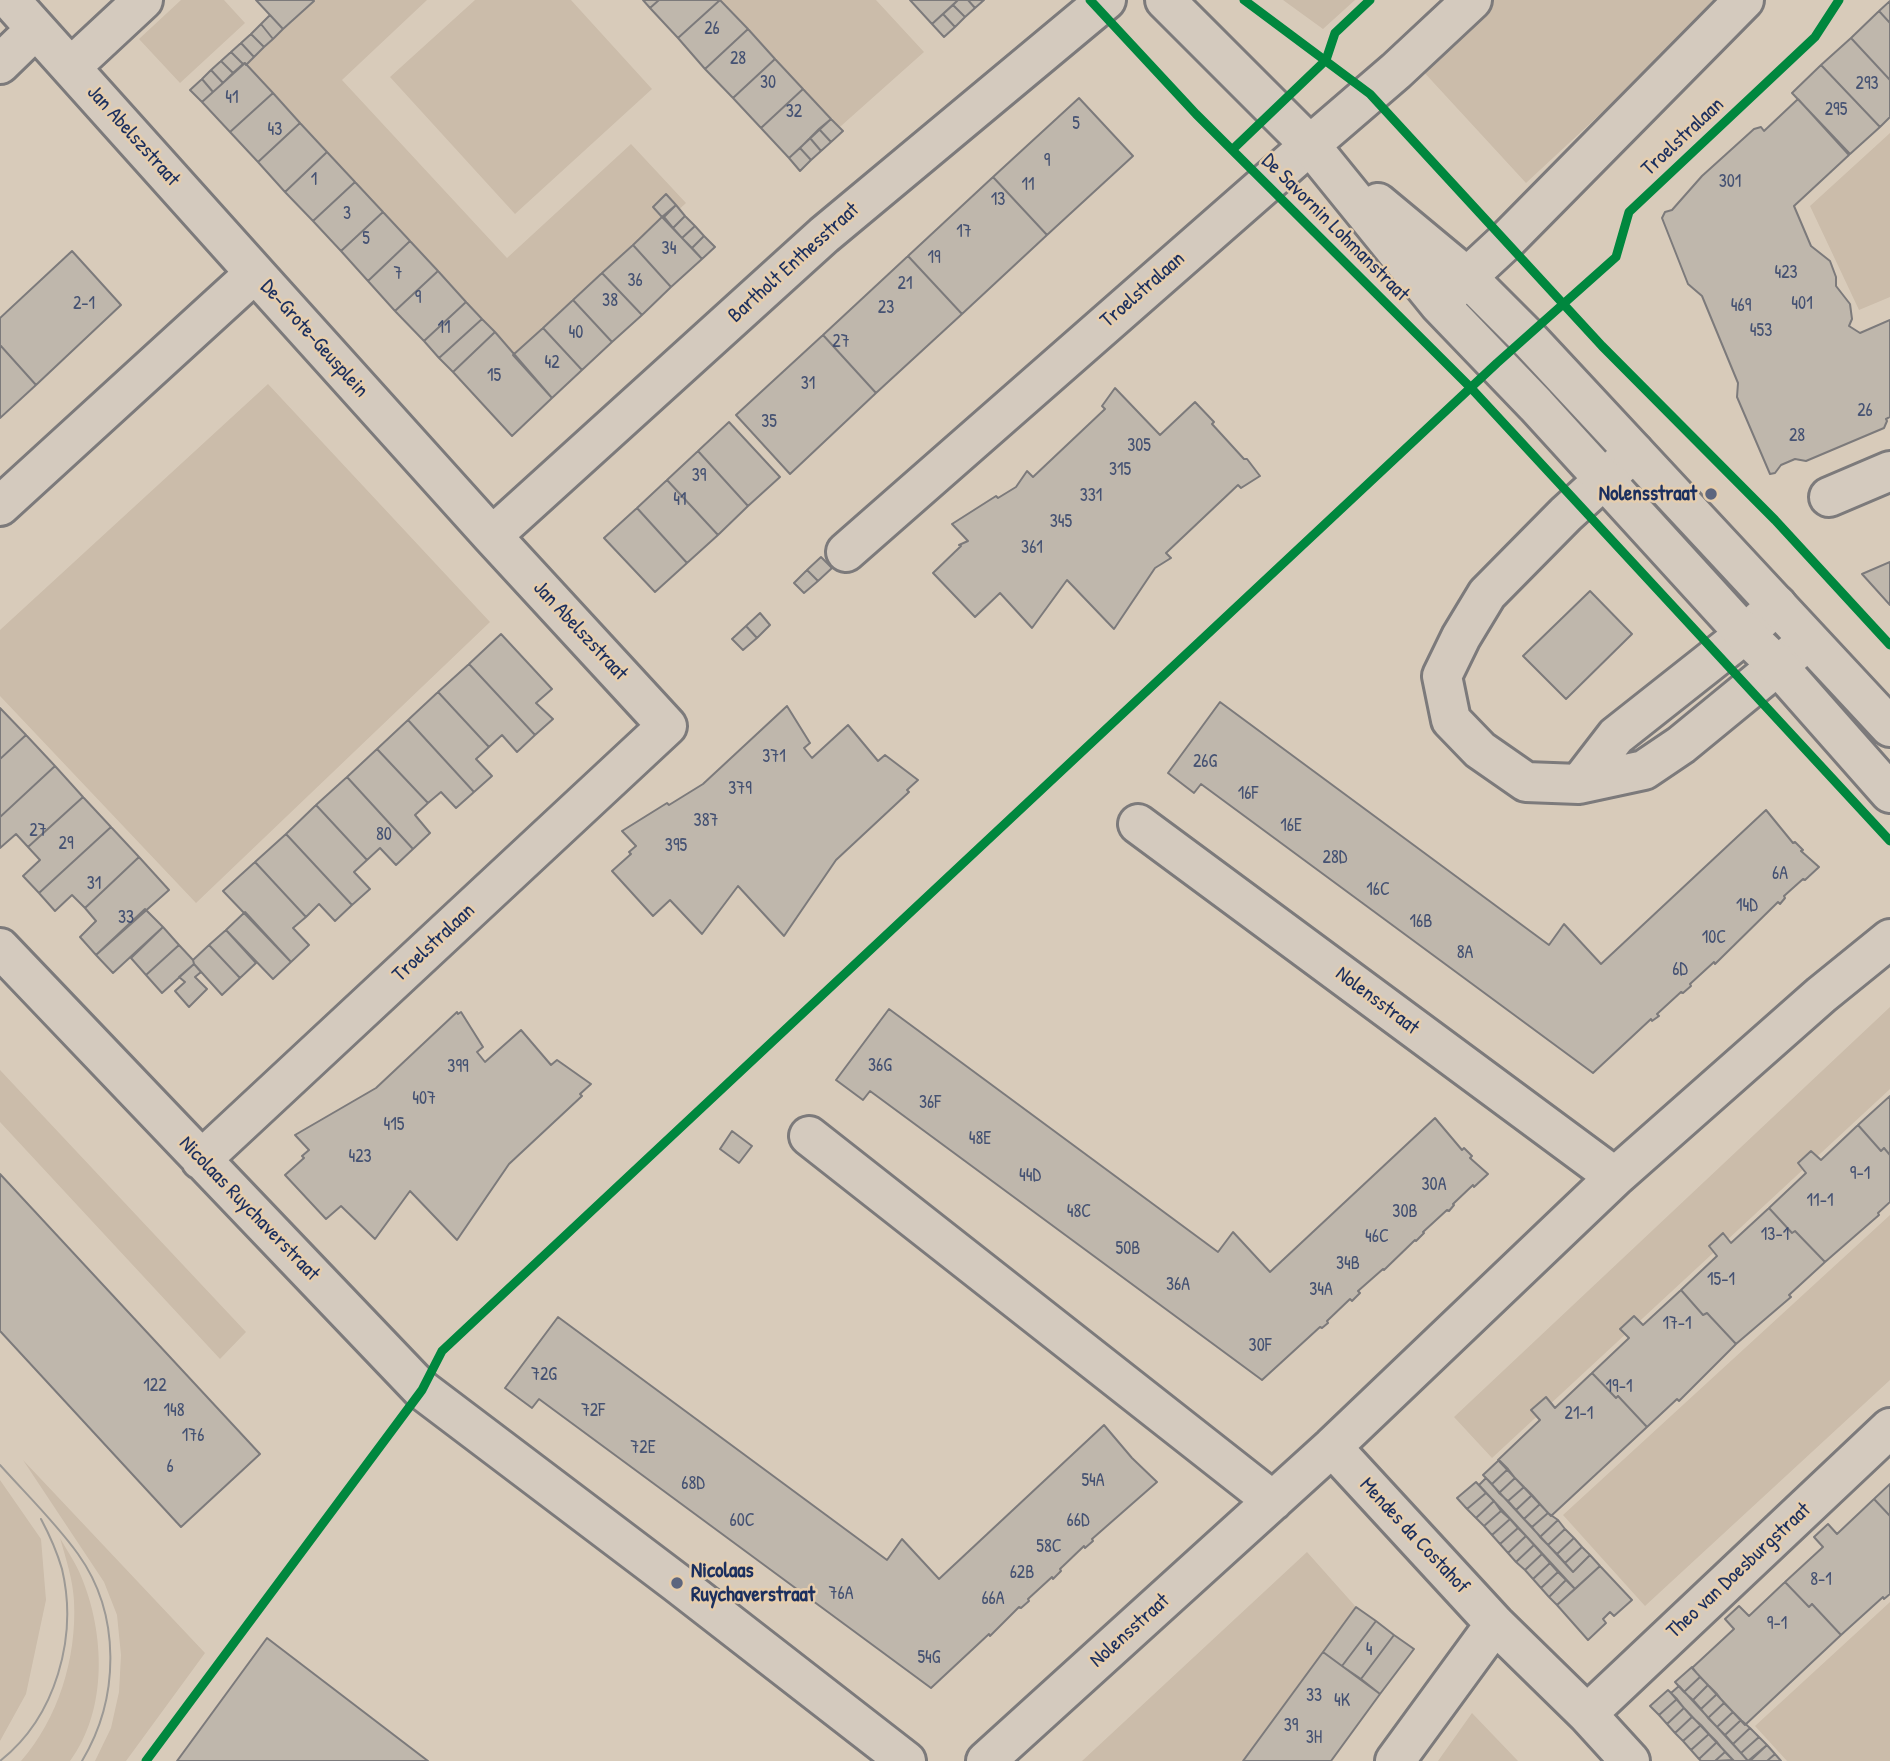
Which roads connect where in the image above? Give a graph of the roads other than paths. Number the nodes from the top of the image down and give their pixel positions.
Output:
1 (10, 0) edge
2 (144, 0) edge
3 (1106, 0) edge
4 (1165, 0) edge
5 (1472, 0) edge
6 (1744, 0) edge
7 (36, 29) junction
8 (0, 64) edge
9 (71, 67) junction
10 (1310, 145) junction
11 (255, 273) junction
12 (1467, 277) junction
13 (1439, 304) junction
14 (1634, 452) junction
15 (1890, 471) edge
16 (1603, 478) junction
17 (1829, 497) dead end
18 (0, 506) edge
19 (492, 536) junction
20 (846, 552) dead end
21 (1777, 605) junction
22 (1745, 635) junction
23 (1809, 640) junction
24 (1777, 665) junction
25 (667, 726) joint
26 (1890, 727) edge
27 (1579, 784) junction
28 (1890, 793) edge
29 (1138, 824) dead end
30 (1890, 939) edge
31 (0, 948) edge
32 (809, 1136) dead end
33 (201, 1160) junction
34 (1615, 1177) junction
35 (1890, 1428) edge
36 (1332, 1447) junction
37 (1273, 1501) junction
38 (1495, 1624) junction
39 (1587, 1714) junction
40 (906, 1761) edge
41 (986, 1761) edge
42 (1395, 1761) edge
43 (1630, 1761) edge

1 - 7 street, Jan Abelszstraat
2 - 9 street
3 - 19 street, Bartholt Enthesstraat
4 - 10 street, De Savornin Lohmanstraat
5 - 10 street, Troelstralaan
6 - 12 street
7 - 8 street
7 - 9 street, Jan Abelszstraat
9 - 11 street, Jan Abelszstraat
10 - 12 street, De Savornin Lohmanstraat
10 - 13 street, De Savornin Lohmanstraat
10 - 20 street, Troelstralaan
11 - 18 street, De-Grote-Geusplein
11 - 19 street, De-Grote-Geusplein
12 - 13 street
12 - 14 street, De Savornin Lohmanstraat
13 - 16 street, De Savornin Lohmanstraat
14 - 16 street
14 - 21 street, De Savornin Lohmanstraat
15 - 17 street
16 - 22 street, De Savornin Lohmanstraat
16 - 27 street
19 - 25 street, Jan Abelszstraat
21 - 22 street
21 - 23 street, De Savornin Lohmanstraat
22 - 24 street, De Savornin Lohmanstraat
22 - 27 street
23 - 24 street
23 - 26 street, De Savornin Lohmanstraat
24 - 27 street
24 - 28 street, De Savornin Lohmanstraat
25 - 33 street, Troelstralaan
29 - 34 street, Nolensstraat
30 - 34 street, Nolensstraat
31 - 33 street, Nicolaas Ruychaverstraat
32 - 37 street
33 - 40 street, Nicolaas Ruychaverstraat
34 - 36 street, Nolensstraat
35 - 39 street, Theo van Doesburgstraat
36 - 37 street, Nolensstraat
36 - 38 street, Mendes da Costahof
37 - 41 street, Nolensstraat
38 - 39 street, Mendes da Costahof
38 - 42 street
39 - 43 street, Mendes da Costahof

